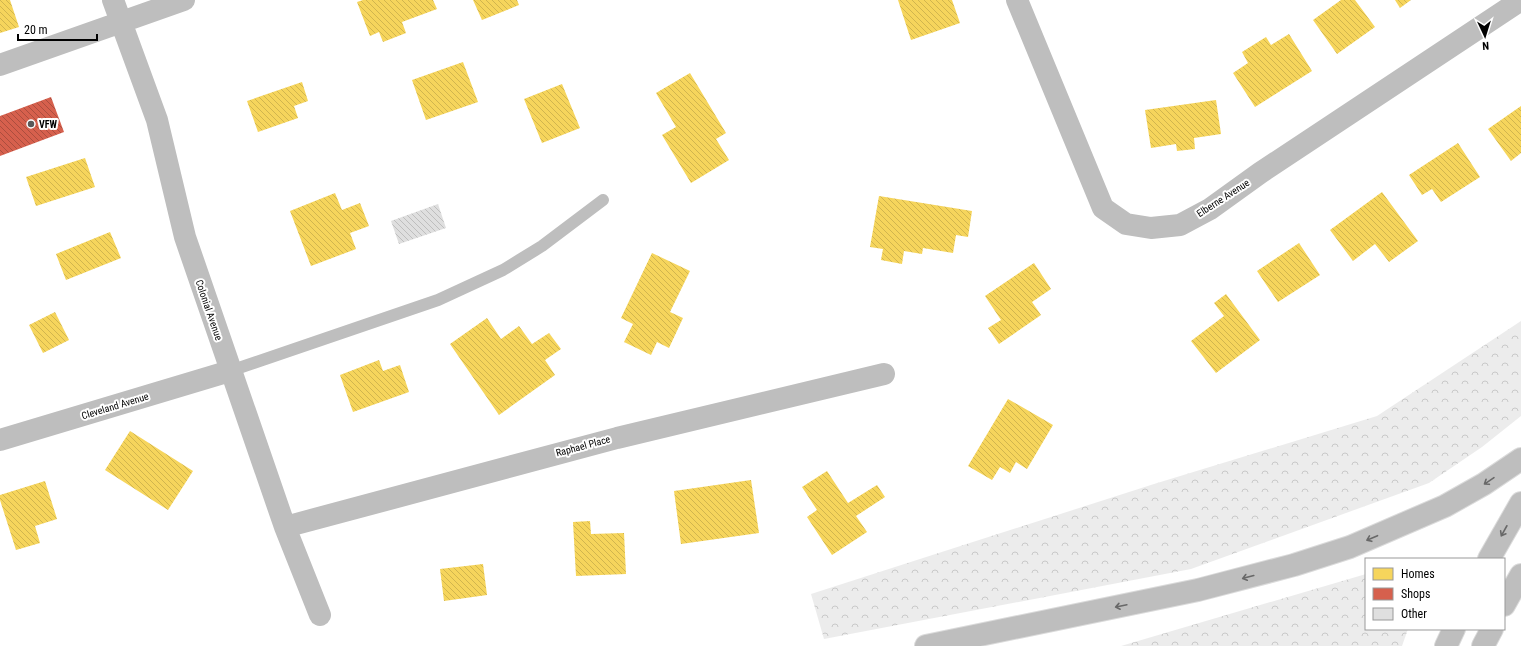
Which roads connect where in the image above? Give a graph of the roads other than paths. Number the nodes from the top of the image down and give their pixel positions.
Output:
1 (113, 0) edge
2 (184, 0) edge
3 (1017, 0) edge
4 (1521, 0) edge
5 (121, 23) junction
6 (0, 65) edge
7 (603, 200) dead end
8 (230, 371) junction
9 (884, 374) dead end
10 (0, 440) edge
11 (1521, 459) edge
12 (1521, 503) edge
13 (285, 527) junction
14 (1489, 558) edge
15 (1521, 575) edge
16 (1505, 603) edge
17 (320, 615) dead end
18 (1454, 630) edge
19 (1491, 630) edge
20 (926, 646) edge
21 (1446, 646) edge
22 (1483, 646) edge

1 - 5 main road, Colonial Avenue
2 - 5 main road
3 - 4 main road, Elberne Avenue
5 - 6 main road
5 - 8 main road, Colonial Avenue
7 - 8 lane
8 - 10 main road, Cleveland Avenue
8 - 13 main road, Colonial Avenue
9 - 13 main road, Raphael Place
11 -> 20 main road
12 -> 14 main road
13 - 17 main road, Colonial Avenue
15 - 16 main road
18 - 21 main road
19 - 22 main road

